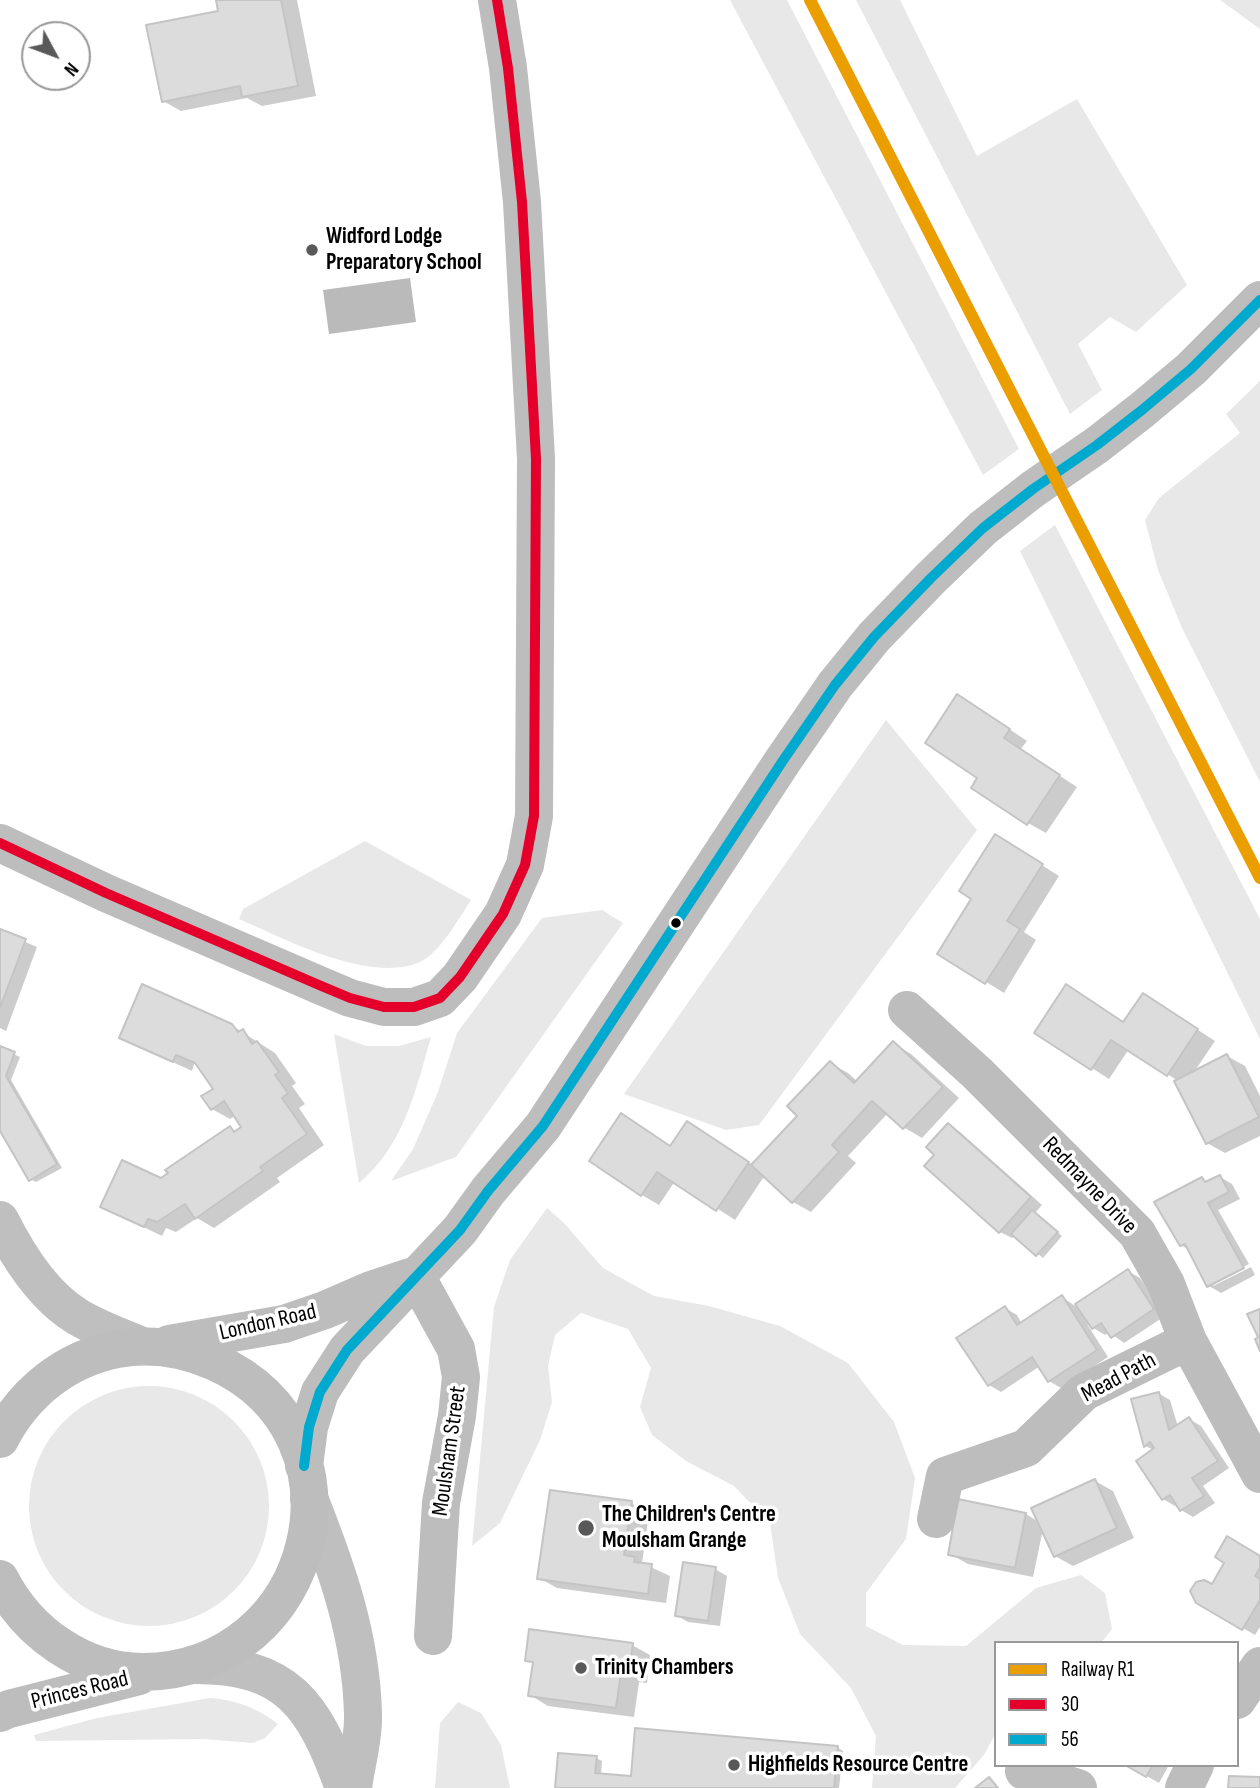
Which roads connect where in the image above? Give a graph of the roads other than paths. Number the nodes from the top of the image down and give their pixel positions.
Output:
1 (497, 0) edge
2 (1260, 300) edge
3 (0, 843) edge
4 (906, 1010) dead end
5 (0, 1220) edge
6 (416, 1276) junction
7 (1188, 1341) junction
8 (149, 1346) junction
9 (0, 1439) edge
10 (1260, 1474) edge
11 (306, 1482) junction
12 (936, 1519) dead end
13 (0, 1579) edge
14 (433, 1636) dead end
15 (1260, 1666) edge
16 (177, 1668) junction
17 (1239, 1697) edge
18 (0, 1713) edge
19 (1194, 1767) edge
20 (1024, 1771) dead end
21 (344, 1788) edge
22 (353, 1788) edge
23 (1078, 1788) edge
24 (1184, 1788) edge

1 - 3 street
2 - 6 street, London Road
4 - 7 street, Redmayne Drive
5 - 8 main road
6 - 8 street, London Road
6 - 11 street, London Road
6 - 14 street, Moulsham Street
7 - 10 street, Redmayne Drive
7 - 12 street, Mead Path
8 - 9 street, London Road
8 - 11 street
11 - 16 street, Princes Road
11 - 22 main road
13 - 16 street
15 - 17 street
16 - 18 street, Princes Road
16 - 21 main road
19 - 24 street
20 - 23 street

